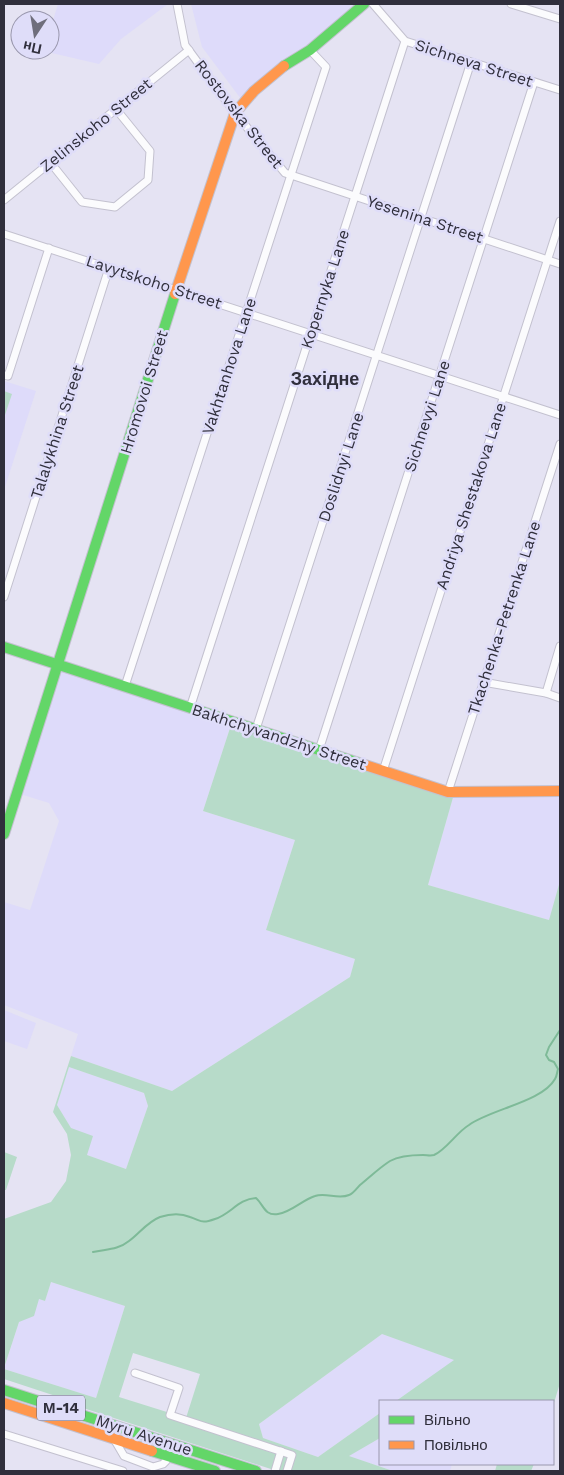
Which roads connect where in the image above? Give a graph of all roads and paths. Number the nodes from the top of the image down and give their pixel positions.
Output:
1 (177, 4) edge
2 (364, 4) edge
3 (373, 4) edge
4 (511, 4) edge
5 (560, 20) edge
6 (405, 41) junction
7 (188, 50) junction
8 (310, 50) junction
9 (472, 62) junction
10 (534, 82) junction
11 (560, 90) edge
12 (116, 109) junction
13 (235, 114) junction
14 (50, 162) junction
15 (291, 176) junction
16 (355, 196) junction
17 (4, 200) edge
18 (421, 218) junction
19 (560, 221) edge
20 (4, 234) edge
21 (484, 239) junction
22 (49, 248) junction
23 (548, 260) junction
24 (560, 264) edge
25 (110, 268) junction
26 (177, 289) junction
27 (246, 312) junction
28 (311, 333) junction
29 (377, 355) junction
30 (440, 375) junction
31 (6, 376) edge
32 (504, 396) junction
33 (560, 415) edge
34 (560, 444) edge
35 (4, 597) edge
36 (560, 646) edge
37 (4, 647) edge
38 (58, 665) junction
39 (483, 682) junction
40 (125, 686) junction
41 (546, 693) junction
42 (560, 698) edge
43 (190, 708) junction
44 (256, 729) junction
45 (319, 750) junction
46 (383, 771) junction
47 (560, 791) edge
48 (448, 792) junction
49 (4, 834) edge
50 (135, 1373) dead end
51 (4, 1390) edge
52 (4, 1403) edge
53 (4, 1434) edge
54 (114, 1438) junction
55 (167, 1442) junction
56 (281, 1451) junction
57 (200, 1453) junction
58 (169, 1456) junction
59 (214, 1458) junction
60 (196, 1465) junction
61 (123, 1471) edge
62 (212, 1471) edge
63 (256, 1471) edge
64 (275, 1471) edge
65 (287, 1471) edge

1 - 7 street, Rostovska Street
2 - 8 main road, Hromovoi Street
3 - 6 street, Sichneva Street
4 - 5 street
6 - 9 street, Sichneva Street
6 - 16 street, Kopernyka Lane
7 - 12 street, Zelinskoho Street
7 - 13 street, Rostovska Street
8 - 13 main road, Hromovoi Street
8 - 15 street, Vakhtanhova Lane
9 - 10 street, Sichneva Street
9 - 18 street, Doslidnyi Lane
10 - 11 street, Sichneva Street
10 - 21 street, Sichnevyi Lane
12 - 14 street, Zelinskoho Street
12 - 14 street
13 - 15 street, Rostovska Street
13 - 26 main road, Hromovoi Street
14 - 17 street, Zelinskoho Street
15 - 16 street, Yesenina Street
15 - 27 street, Vakhtanhova Lane
16 - 18 street, Yesenina Street
16 - 28 street, Kopernyka Lane
18 - 21 street, Yesenina Street
18 - 29 street, Doslidnyi Lane
19 - 23 street, Andriya Shestakova Lane
20 - 22 street, Lavytskoho Street
21 - 23 street, Yesenina Street
21 - 30 street, Sichnevyi Lane
22 - 25 street, Lavytskoho Street
22 - 31 street
23 - 24 street, Yesenina Street
23 - 32 street, Andriya Shestakova Lane
25 - 26 street, Lavytskoho Street
25 - 35 street, Talalykhina Street
26 - 27 street, Lavytskoho Street
26 - 38 main road, Hromovoi Street
27 - 28 street, Lavytskoho Street
27 - 40 street, Vakhtanhova Lane
28 - 29 street, Lavytskoho Street
28 - 43 street, Kopernyka Lane
29 - 30 street, Lavytskoho Street
29 - 44 street, Doslidnyi Lane
30 - 32 street, Lavytskoho Street
30 - 45 street, Sichnevyi Lane
32 - 33 street, Lavytskoho Street
32 - 46 street, Andriya Shestakova Lane
34 - 39 street, Tkachenka-Petrenka Lane
36 - 41 street
37 - 38 main road, Bakhchyvandzhy Street
38 - 40 main road, Bakhchyvandzhy Street
38 - 49 main road, Hromovoi Street
39 - 41 street
39 - 48 street, Tkachenka-Petrenka Lane
40 - 43 main road, Bakhchyvandzhy Street
41 - 42 street
43 - 44 main road, Bakhchyvandzhy Street
44 - 45 main road, Bakhchyvandzhy Street
45 - 46 main road, Bakhchyvandzhy Street
46 - 48 main road, Bakhchyvandzhy Street
47 - 48 main road, Bakhchyvandzhy Street
50 - 56 street
51 - 55 main road, Myru Avenue / М-14
52 - 54 main road, Myru Avenue / М-14
53 - 61 street
54 - 58 main road, Myru Avenue / М-14
54 - 58 street
55 - 57 main road, Myru Avenue / М-14
55 - 58 street
56 - 64 street
56 - 65 street
57 - 59 main road, Myru Avenue / М-14
57 - 60 main road
58 - 60 main road, Myru Avenue / М-14
59 - 62 street
59 - 63 main road, Myru Avenue / М-14
60 - 62 main road, Myru Avenue / М-14

